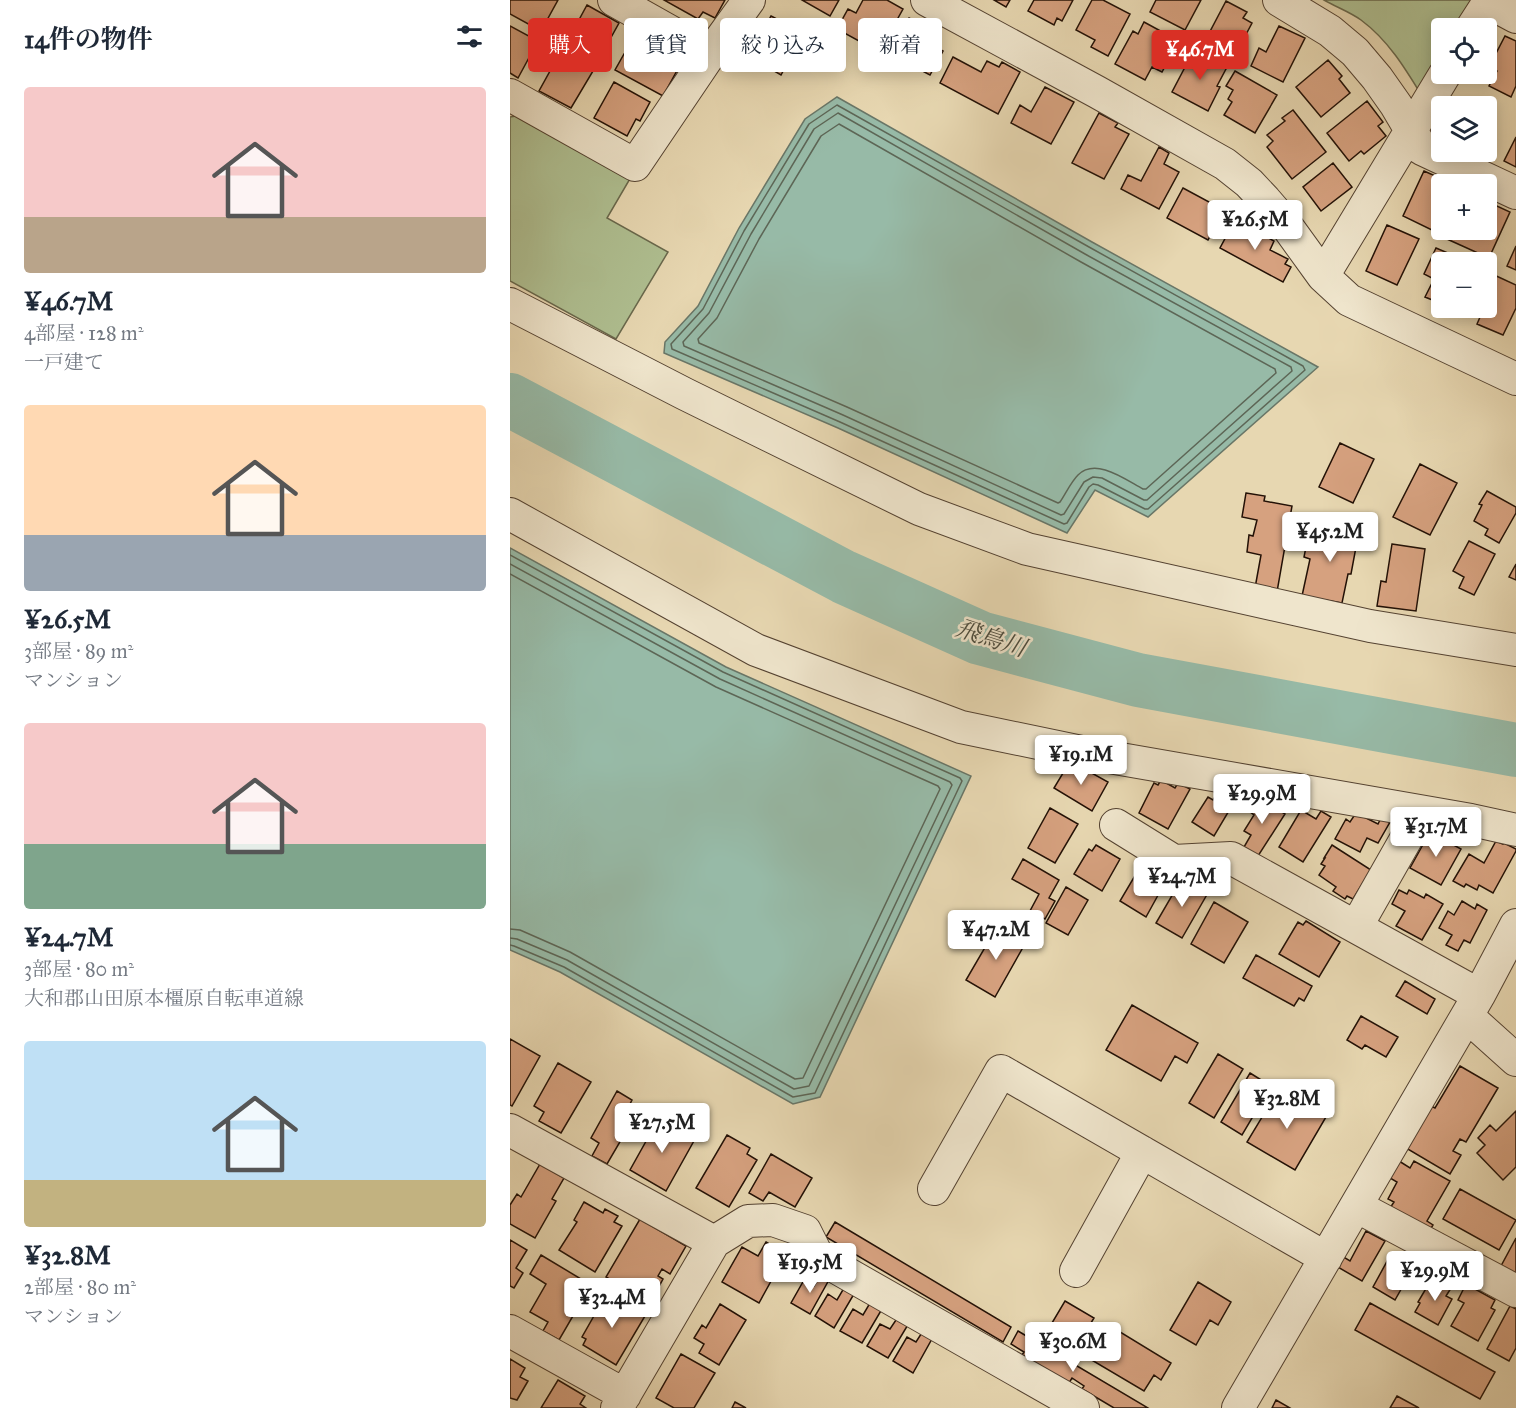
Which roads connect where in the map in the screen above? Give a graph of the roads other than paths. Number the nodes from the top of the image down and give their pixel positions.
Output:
1 (614, 0) edge
2 (749, 0) edge
3 (928, 0) edge
4 (1279, 0) edge
5 (1489, 1) edge
6 (1516, 17) edge
7 (1478, 18) edge
8 (710, 54) junction
9 (1439, 84) edge
10 (510, 95) edge
11 (1411, 130) junction
12 (1516, 193) edge
13 (1323, 276) junction
14 (510, 304) edge
15 (1516, 379) edge
16 (510, 514) edge
17 (1516, 651) edge
18 (1116, 825) dead end
19 (1414, 825) dead end
20 (1516, 830) edge
21 (1516, 926) edge
22 (1356, 927) junction
23 (1473, 1005) junction
24 (1516, 1060) edge
25 (510, 1130) edge
26 (1142, 1152) junction
27 (934, 1189) dead end
28 (1356, 1206) junction
29 (714, 1242) junction
30 (1326, 1258) junction
31 (1076, 1271) dead end
32 (1516, 1292) edge
33 (510, 1331) edge
34 (621, 1402) edge
35 (1083, 1408) edge
36 (1238, 1408) edge

1 - 8 street
2 - 8 street
3 - 13 street
4 - 11 street
5 - 6 street
5 - 7 street
8 - 10 street
9 - 11 street
11 - 12 street
11 - 13 street
13 - 15 street
14 - 17 street
16 - 20 street
18 - 22 street
19 - 22 street
21 - 23 street
22 - 23 street
23 - 24 street
23 - 28 street
25 - 29 street
26 - 27 street
26 - 30 street
26 - 31 street
28 - 30 street
28 - 32 street
29 - 34 street
29 - 35 street
30 - 36 street
33 - 34 street

